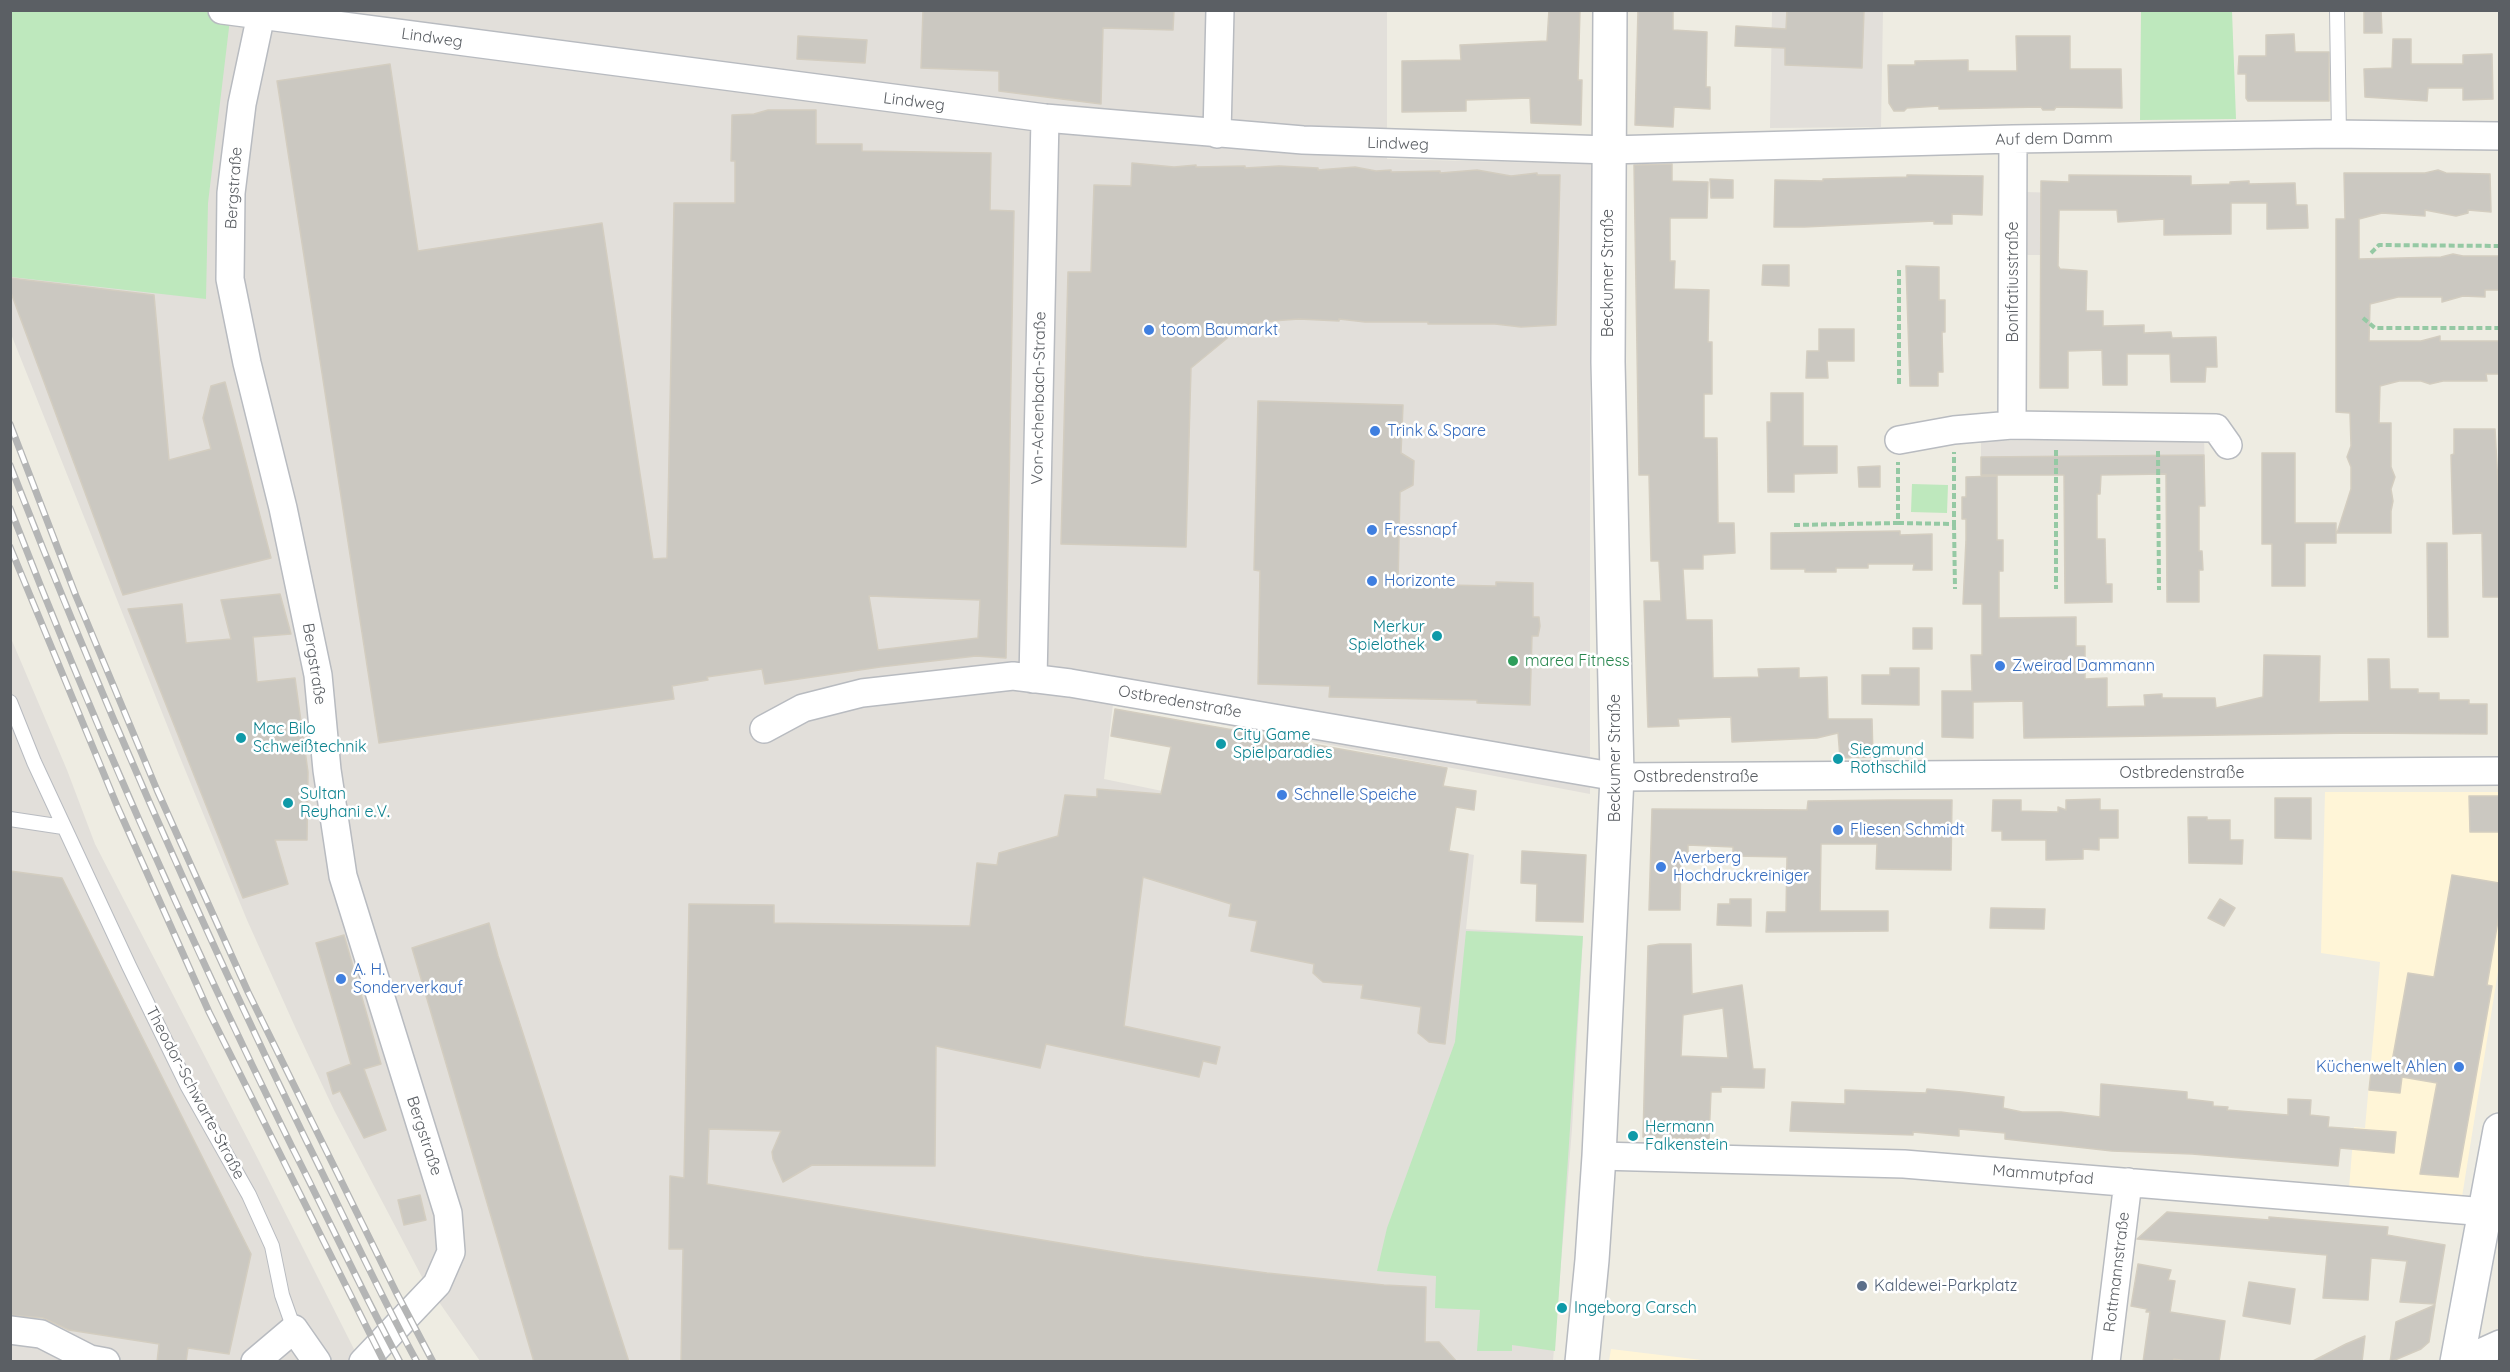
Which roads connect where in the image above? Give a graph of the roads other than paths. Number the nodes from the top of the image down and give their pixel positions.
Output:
1 (222, 10) edge
2 (1220, 10) edge
3 (1610, 10) edge
4 (2337, 10) edge
5 (262, 12) edge
6 (1045, 118) junction
7 (1217, 134) junction
8 (2339, 135) junction
9 (2499, 136) edge
10 (2013, 139) junction
11 (1608, 150) junction
12 (2012, 425) junction
13 (1899, 440) road end
14 (2228, 445) dead end
15 (1033, 679) junction
16 (10, 702) edge
17 (764, 729) dead end
18 (2499, 771) edge
19 (1617, 777) junction
20 (10, 819) edge
21 (63, 827) junction
22 (2499, 1130) edge
23 (1599, 1156) junction
24 (2128, 1182) junction
25 (2486, 1212) junction
26 (294, 1329) junction
27 (10, 1330) edge
28 (2499, 1344) edge
29 (367, 1358) edge
30 (106, 1362) edge
31 (255, 1362) edge
32 (317, 1362) edge
33 (1582, 1362) edge
34 (2106, 1362) edge
35 (2459, 1362) edge

1 - 5 street, Lindweg
2 - 7 street
3 - 11 street, Beckumer Straße
4 - 8 lane
5 - 6 street, Lindweg
5 - 29 street, Bergstraße
6 - 7 street, Lindweg
6 - 15 street, Von-Achenbach-Straße
7 - 11 street, Lindweg
8 - 9 street, Auf dem Damm
8 - 10 street, Auf dem Damm
10 - 11 street, Auf dem Damm
10 - 12 street, Bonifatiusstraße
11 - 19 street, Beckumer Straße
12 - 13 street
12 - 14 street
15 - 17 street, Ostbredenstraße
15 - 19 street, Ostbredenstraße
16 - 21 lane, Theodor-Schwarte-Straße
18 - 19 street, Ostbredenstraße
19 - 23 street, Beckumer Straße
20 - 21 lane
21 - 26 lane, Theodor-Schwarte-Straße
22 - 25 street
23 - 24 street, Mammutpfad
23 - 33 street, Beckumer Straße
24 - 25 street, Mammutpfad
24 - 34 street, Rottmannstraße
25 - 35 street
26 - 31 street
26 - 32 street, Theodor-Schwarte-Straße
27 - 30 street
28 - 35 street

